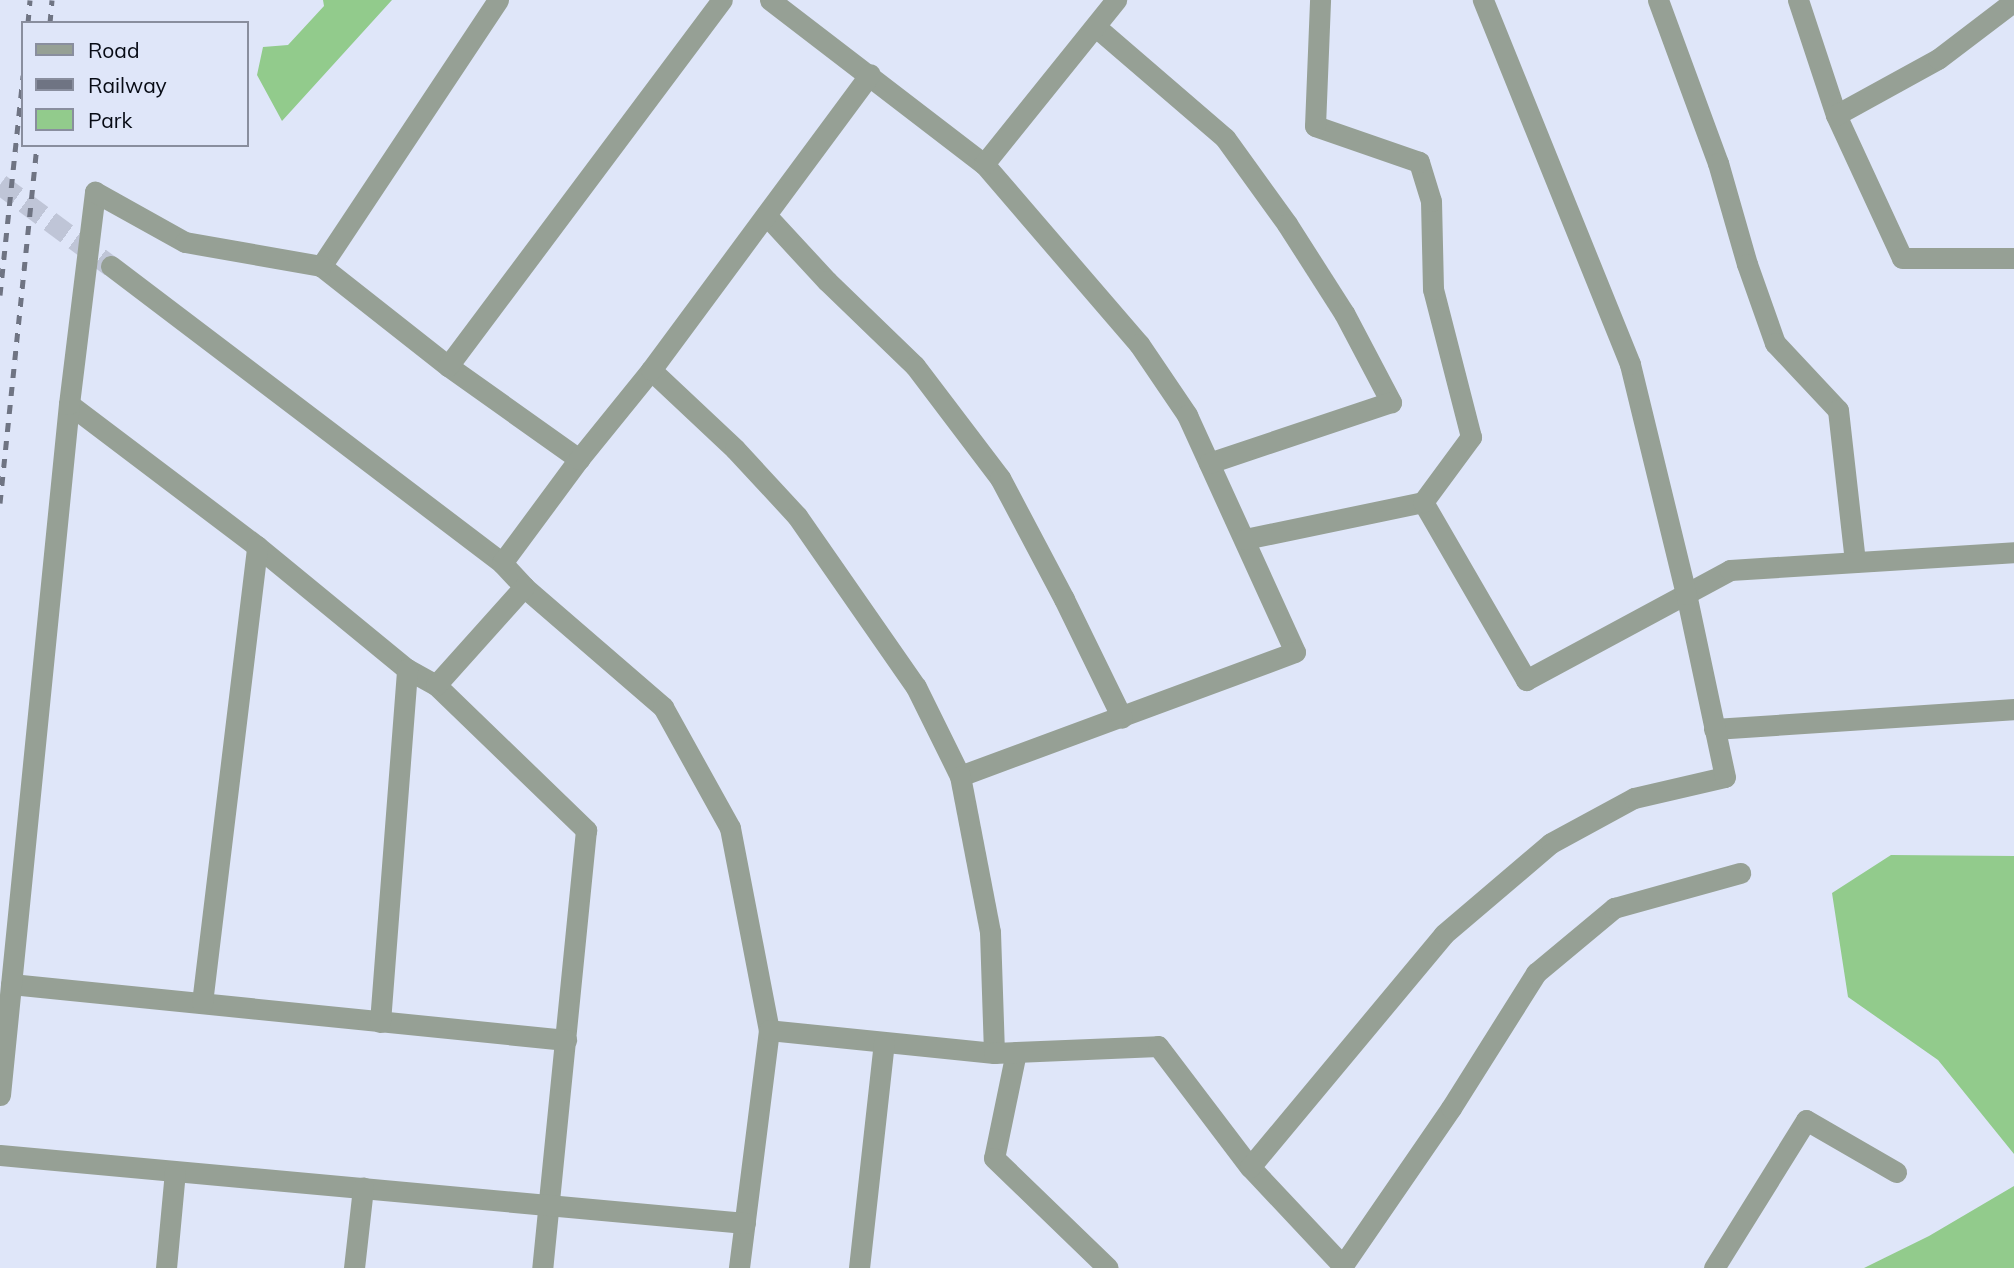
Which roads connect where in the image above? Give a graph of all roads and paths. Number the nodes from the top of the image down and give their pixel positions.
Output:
1 (498, 0) edge
2 (722, 0) edge
3 (770, 0) edge
4 (1116, 0) edge
5 (1320, 0) edge
6 (1483, 0) edge
7 (1658, 0) edge
8 (1799, 0) edge
9 (2014, 1) edge
10 (1096, 27) junction
11 (870, 74) junction
12 (1836, 115) junction
13 (984, 164) junction
14 (766, 215) junction
15 (2014, 258) edge
16 (111, 266) tunnel mouth
17 (321, 267) junction
18 (448, 366) junction
19 (651, 370) junction
20 (69, 404) junction
21 (579, 459) junction
22 (1209, 463) junction
23 (1423, 502) junction
24 (1245, 539) junction
25 (257, 546) junction
26 (2014, 552) edge
27 (1854, 562) junction
28 (502, 563) junction
29 (524, 587) junction
30 (1686, 594) junction
31 (407, 669) junction
32 (436, 685) junction
33 (2014, 709) edge
34 (1122, 718) junction
35 (1714, 729) junction
36 (960, 776) junction
37 (1740, 873) dead end
38 (11, 984) junction
39 (202, 1003) junction
40 (380, 1022) junction
41 (769, 1030) junction
42 (566, 1041) junction
43 (884, 1042) junction
44 (1005, 1053) junction
45 (0, 1095) edge
46 (0, 1155) edge
47 (1250, 1167) junction
48 (175, 1171) junction
49 (1896, 1172) dead end
50 (363, 1188) junction
51 (550, 1205) junction
52 (745, 1223) junction
53 (1342, 1267) edge
54 (166, 1268) edge
55 (354, 1268) edge
56 (542, 1268) edge
57 (739, 1268) edge
58 (859, 1268) edge
59 (1108, 1268) edge
60 (1714, 1268) edge

1 - 17 street
2 - 18 street
3 - 11 street
4 - 10 street
5 - 23 street
6 - 30 street
7 - 27 street
8 - 12 street
9 - 12 street
10 - 13 street
10 - 22 street
11 - 13 street
11 - 14 street
12 - 15 street
13 - 22 street
14 - 19 street
14 - 34 street
16 - 28 street
17 - 18 street
17 - 20 street
18 - 21 street
19 - 21 street
19 - 36 street
20 - 25 street
20 - 38 street
21 - 28 street
22 - 24 street
23 - 24 street
23 - 30 street
24 - 34 street
25 - 31 street
25 - 39 street
26 - 27 street
27 - 30 street
28 - 29 street
29 - 32 street
29 - 41 street
30 - 35 street
31 - 32 street
31 - 40 street
32 - 42 street
33 - 35 street
34 - 36 street
35 - 47 street
36 - 44 street
37 - 53 street
38 - 39 street
38 - 45 street
39 - 40 street
40 - 42 street
41 - 43 street
41 - 52 street
42 - 51 street
43 - 44 street
43 - 58 street
44 - 47 street
44 - 59 street
46 - 48 street
47 - 53 street
48 - 50 street
48 - 54 street
49 - 60 street
50 - 51 street
50 - 55 street
51 - 52 street
51 - 56 street
52 - 57 street

